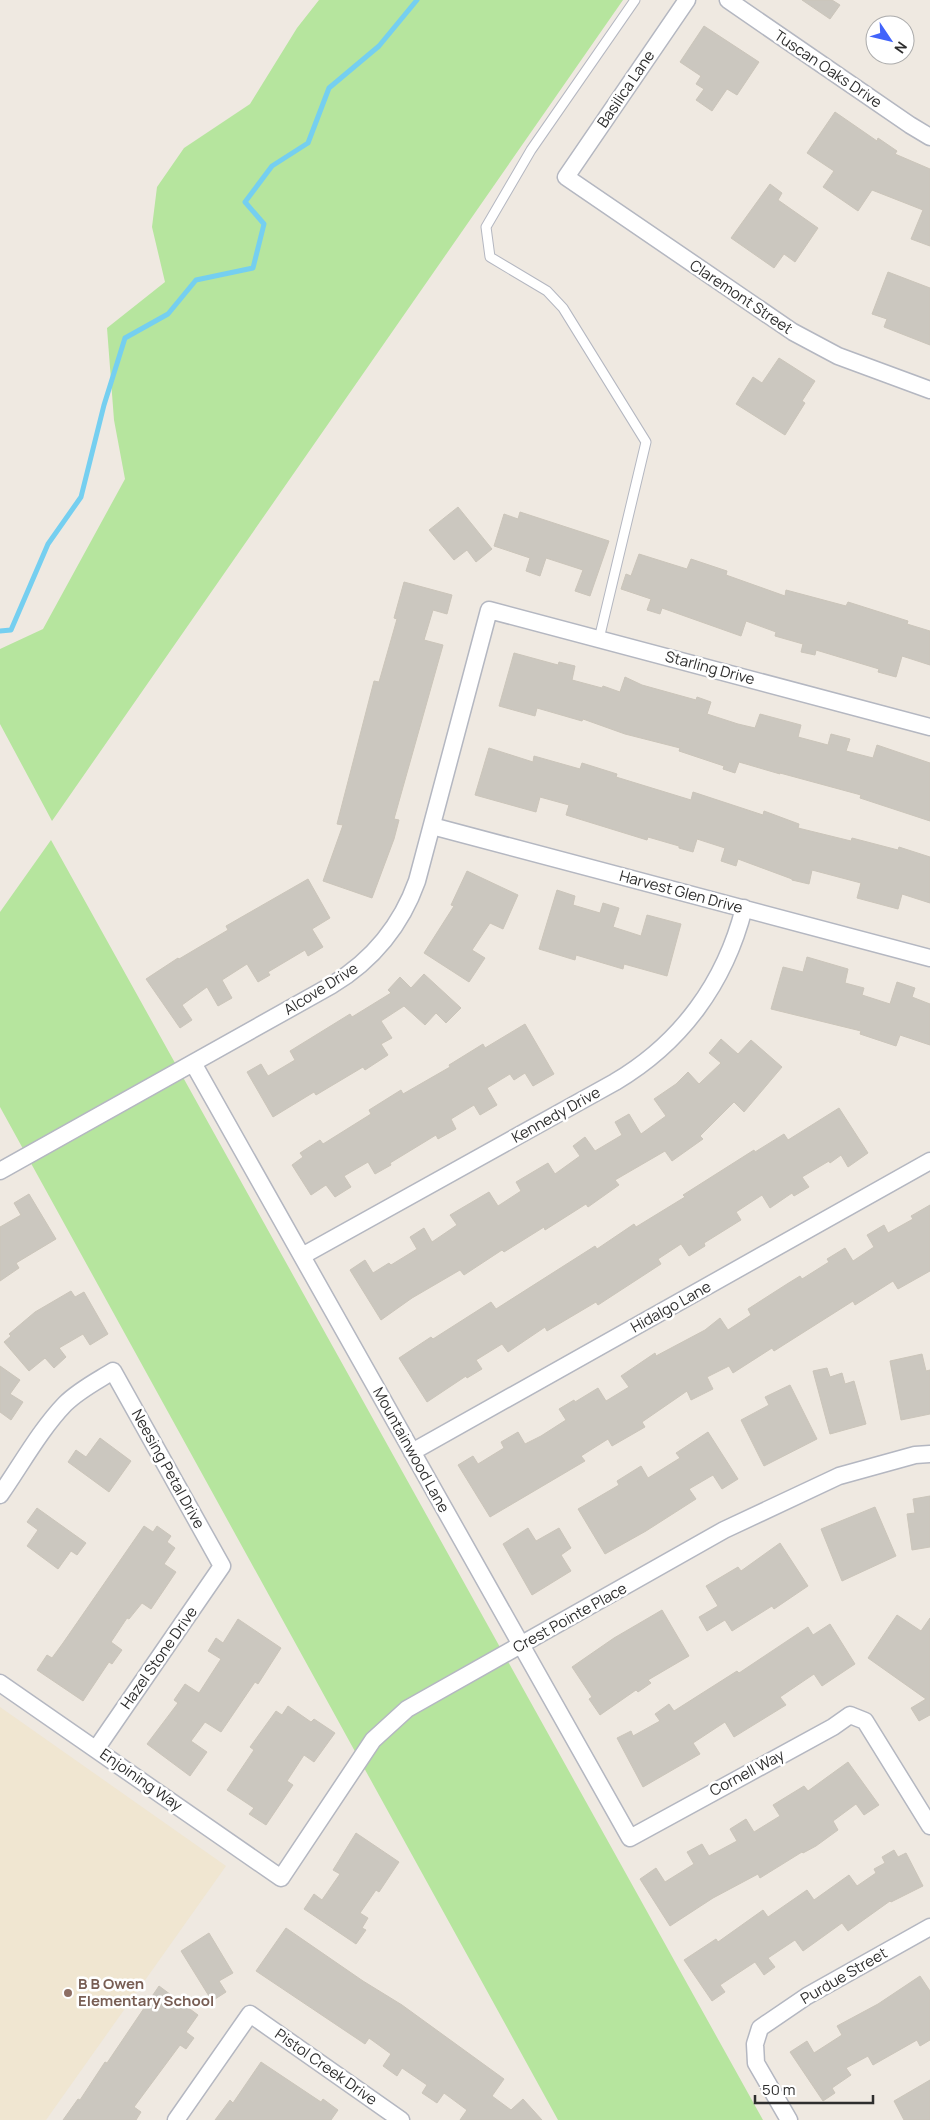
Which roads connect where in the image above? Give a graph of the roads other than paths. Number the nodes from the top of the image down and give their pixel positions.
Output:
1 (635, 0) edge
2 (687, 0) edge
3 (728, 0) edge
4 (930, 136) edge
5 (566, 177) joint
6 (930, 390) edge
7 (489, 610) joint
8 (598, 639) junction
9 (930, 727) edge
10 (432, 826) junction
11 (744, 908) junction
12 (930, 958) edge
13 (193, 1063) junction
14 (930, 1161) edge
15 (0, 1172) edge
16 (302, 1256) junction
17 (412, 1452) junction
18 (930, 1454) edge
19 (0, 1495) edge
20 (222, 1566) joint
21 (521, 1645) junction
22 (0, 1682) edge
23 (96, 1749) junction
24 (930, 1826) edge
25 (630, 1838) joint
26 (281, 1878) joint
27 (930, 1927) edge
28 (176, 2120) edge
29 (401, 2120) edge
30 (789, 2120) edge

1 - 8 lane
2 - 5 street, Basilica Lane
3 - 4 street, Tuscan Oaks Drive
5 - 6 street, Claremont Street
7 - 8 street, Starling Drive
7 - 10 street, Alcove Drive
8 - 9 street, Starling Drive
10 - 11 street, Harvest Glen Drive
10 - 13 street, Alcove Drive
11 - 12 street, Harvest Glen Drive
11 - 16 street, Kennedy Drive
13 - 15 street, Alcove Drive
13 - 16 street, Mountainwood Lane
14 - 17 street, Hidalgo Lane
16 - 17 street, Mountainwood Lane
17 - 21 street, Mountainwood Lane
18 - 21 street, Crest Pointe Place
19 - 20 street, Neesing Petal Drive
20 - 23 street, Hazel Stone Drive
21 - 25 street, Mountainwood Lane
21 - 26 street, Crest Pointe Place
22 - 23 street, Enjoining Way
23 - 26 street, Enjoining Way
24 - 25 street, Cornell Way
27 - 30 street, Purdue Street
28 - 29 street, Pistol Creek Drive

